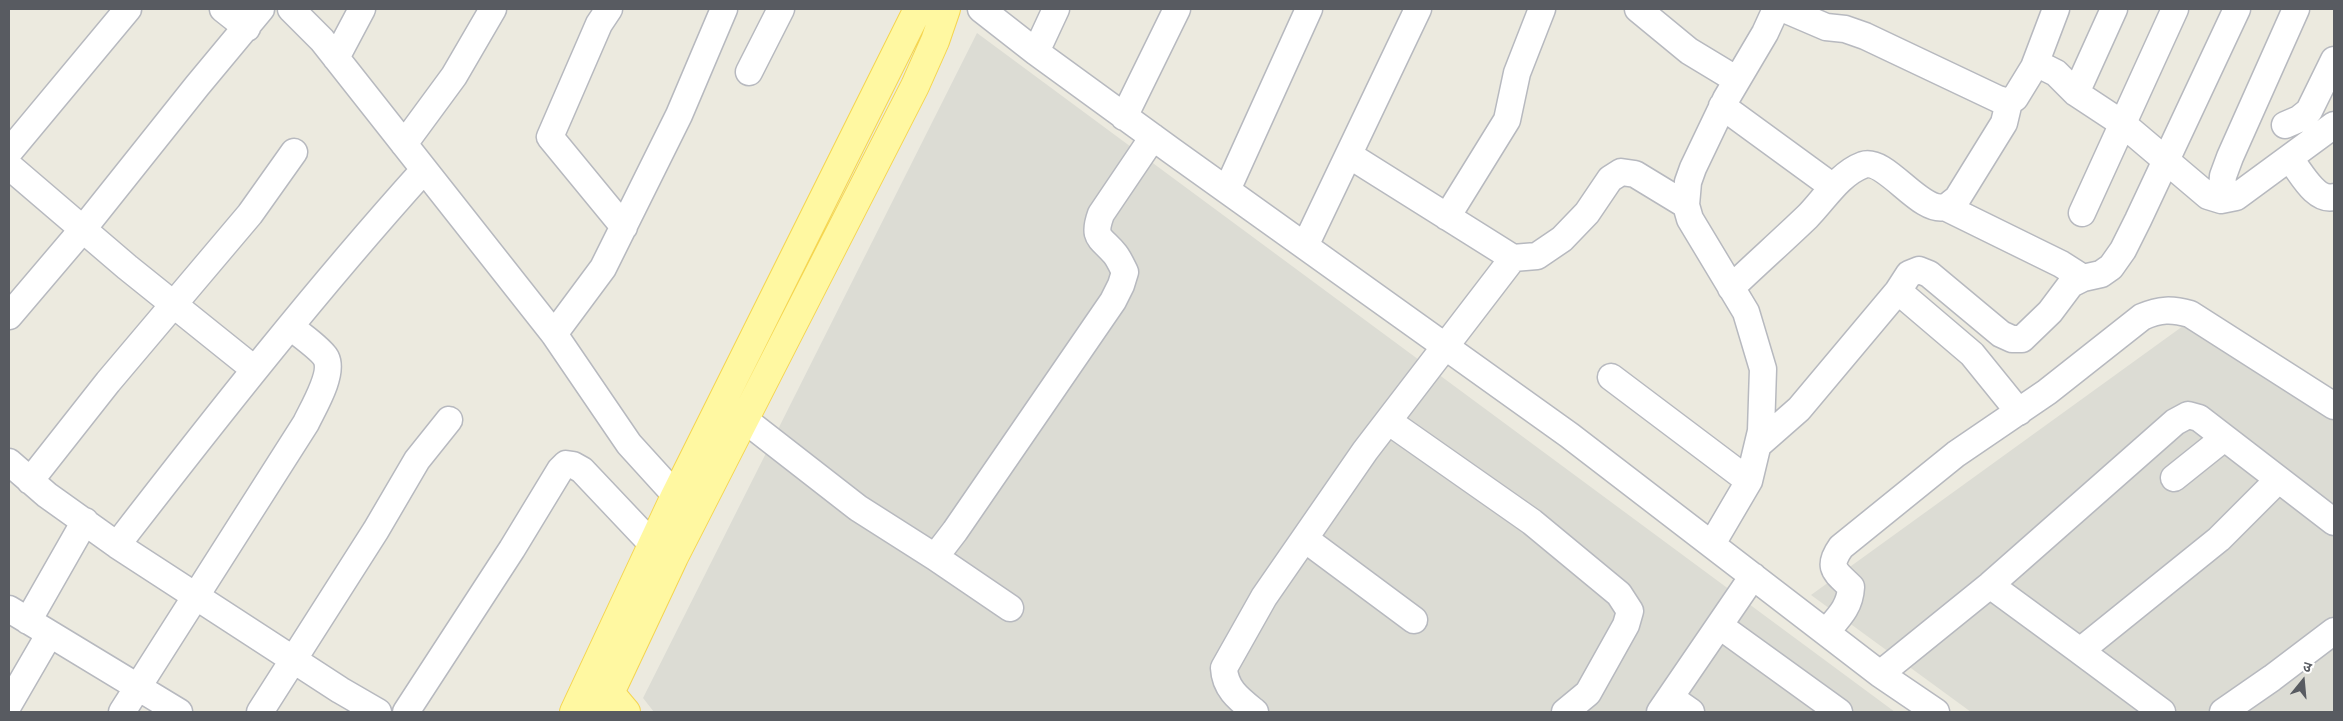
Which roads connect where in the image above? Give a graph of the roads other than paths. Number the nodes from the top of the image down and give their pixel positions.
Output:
1 (128, 9) edge
2 (223, 9) edge
3 (290, 9) edge
4 (362, 9) edge
5 (493, 9) edge
6 (609, 9) edge
7 (724, 9) edge
8 (781, 9) edge
9 (918, 9) edge
10 (946, 9) edge
11 (981, 9) edge
12 (1056, 9) edge
13 (1177, 9) edge
14 (1309, 9) edge
15 (1418, 9) edge
16 (1542, 9) edge
17 (1638, 9) edge
18 (1776, 9) edge
19 (1784, 9) edge
20 (2114, 9) edge
21 (2175, 9) edge
22 (2237, 9) edge
23 (2296, 9) edge
24 (2049, 11) edge
25 (254, 18) edge
26 (1850, 19) edge
27 (1036, 52) junction
28 (336, 58) junction
29 (2334, 60) edge
30 (2034, 67) junction
31 (749, 72) dead end
32 (1737, 80) junction
33 (2076, 92) junction
34 (2009, 102) junction
35 (1722, 106) junction
36 (1124, 116) junction
37 (2123, 124) junction
38 (2285, 125) dead end
39 (2334, 125) edge
40 (1153, 137) junction
41 (404, 144) junction
42 (9, 152) edge
43 (294, 152) dead end
44 (1349, 155) junction
45 (2290, 159) junction
46 (2166, 162) junction
47 (9, 166) edge
48 (424, 170) junction
49 (1833, 187) junction
50 (1227, 190) junction
51 (2334, 197) edge
52 (2221, 200) junction
53 (1686, 206) junction
54 (1945, 207) junction
55 (2082, 213) dead end
56 (1447, 217) junction
57 (624, 227) junction
58 (83, 229) junction
59 (1306, 246) junction
60 (1513, 258) junction
61 (2083, 278) junction
62 (1731, 288) junction
63 (1898, 290) junction
64 (172, 303) junction
65 (9, 316) edge
66 (291, 327) junction
67 (554, 334) junction
68 (1446, 347) junction
69 (254, 369) junction
70 (1611, 377) dead end
71 (2334, 406) edge
72 (2019, 412) junction
73 (449, 420) dead end
74 (745, 420) junction
75 (1388, 421) junction
76 (2224, 438) junction
77 (1758, 445) junction
78 (9, 462) edge
79 (2174, 478) dead end
80 (2278, 480) junction
81 (30, 481) junction
82 (1749, 481) junction
83 (675, 496) junction
84 (694, 516) junction
85 (85, 521) junction
86 (2334, 522) edge
87 (1305, 539) junction
88 (652, 544) junction
89 (1712, 544) junction
90 (117, 545) junction
91 (935, 557) junction
92 (1753, 576) junction
93 (1990, 585) junction
94 (195, 595) junction
95 (1010, 608) dead end
96 (1414, 620) dead end
97 (29, 622) edge
98 (1720, 626) junction
99 (1827, 631) junction
100 (2334, 631) edge
101 (2080, 651) junction
102 (293, 660) junction
103 (593, 672) junction
104 (1880, 674) junction
105 (138, 688) junction
106 (9, 704) edge
107 (612, 706) edge
108 (1674, 707) edge
109 (122, 712) edge
110 (179, 712) edge
111 (260, 712) edge
112 (378, 712) edge
113 (406, 712) edge
114 (574, 712) edge
115 (1255, 712) edge
116 (1565, 712) edge
117 (1838, 712) edge
118 (1936, 712) edge
119 (2162, 712) edge
120 (2223, 712) edge

1 - 42 street
2 - 25 street
3 - 28 street
4 - 28 street
5 - 41 street
6 - 57 street
7 - 57 street
8 - 31 street
9 - 83 main road
10 - 74 main road
11 - 27 street
12 - 27 street
13 - 36 street
14 - 50 street
15 - 44 street
16 - 56 street
17 - 32 street
18 - 32 street
19 - 26 street
20 - 33 street
21 - 37 street
22 - 46 street
23 - 52 street
24 - 30 street
25 - 58 street
26 - 34 street
27 - 36 street
28 - 41 street
29 - 38 street
30 - 33 street
30 - 34 street
32 - 35 street
33 - 37 street
34 - 54 street
35 - 49 street
35 - 53 street
36 - 40 street
37 - 46 street
37 - 55 street
39 - 45 street
40 - 50 street
40 - 91 street
41 - 48 street
43 - 64 street
44 - 56 street
44 - 59 street
45 - 51 street
45 - 52 street
46 - 52 street
46 - 61 street
47 - 58 street
48 - 66 street
48 - 67 street
49 - 54 street
49 - 62 street
50 - 59 street
53 - 60 street
53 - 62 street
54 - 61 street
56 - 60 street
57 - 67 street
58 - 64 street
58 - 65 street
59 - 68 street
60 - 68 street
61 - 63 street
62 - 77 street
63 - 72 street
63 - 77 street
64 - 69 street
64 - 81 street
66 - 69 street
66 - 94 street
67 - 83 street
68 - 75 street
68 - 89 street
69 - 90 street
70 - 82 street
71 - 72 street
72 - 99 street
73 - 102 street
74 - 84 main road
74 - 91 street
75 - 87 street
75 - 116 street
76 - 79 street
76 - 80 street
76 - 93 street
77 - 82 street
78 - 81 street
80 - 86 street
80 - 101 street
81 - 85 street
82 - 89 street
83 - 84 street
83 - 88 main road
84 - 107 main road
85 - 90 street
85 - 97 street
87 - 96 street
87 - 115 street
88 - 103 main road
88 - 113 street
89 - 92 street
90 - 94 street
91 - 95 street
92 - 98 street
92 - 99 street
93 - 101 street
93 - 104 street
94 - 102 street
94 - 105 street
97 - 105 street
97 - 106 street
98 - 108 street
98 - 117 street
99 - 104 street
100 - 120 street
101 - 119 street
102 - 111 street
102 - 112 street
103 - 107 main road
103 - 114 main road
104 - 118 street
105 - 109 street
105 - 110 street

